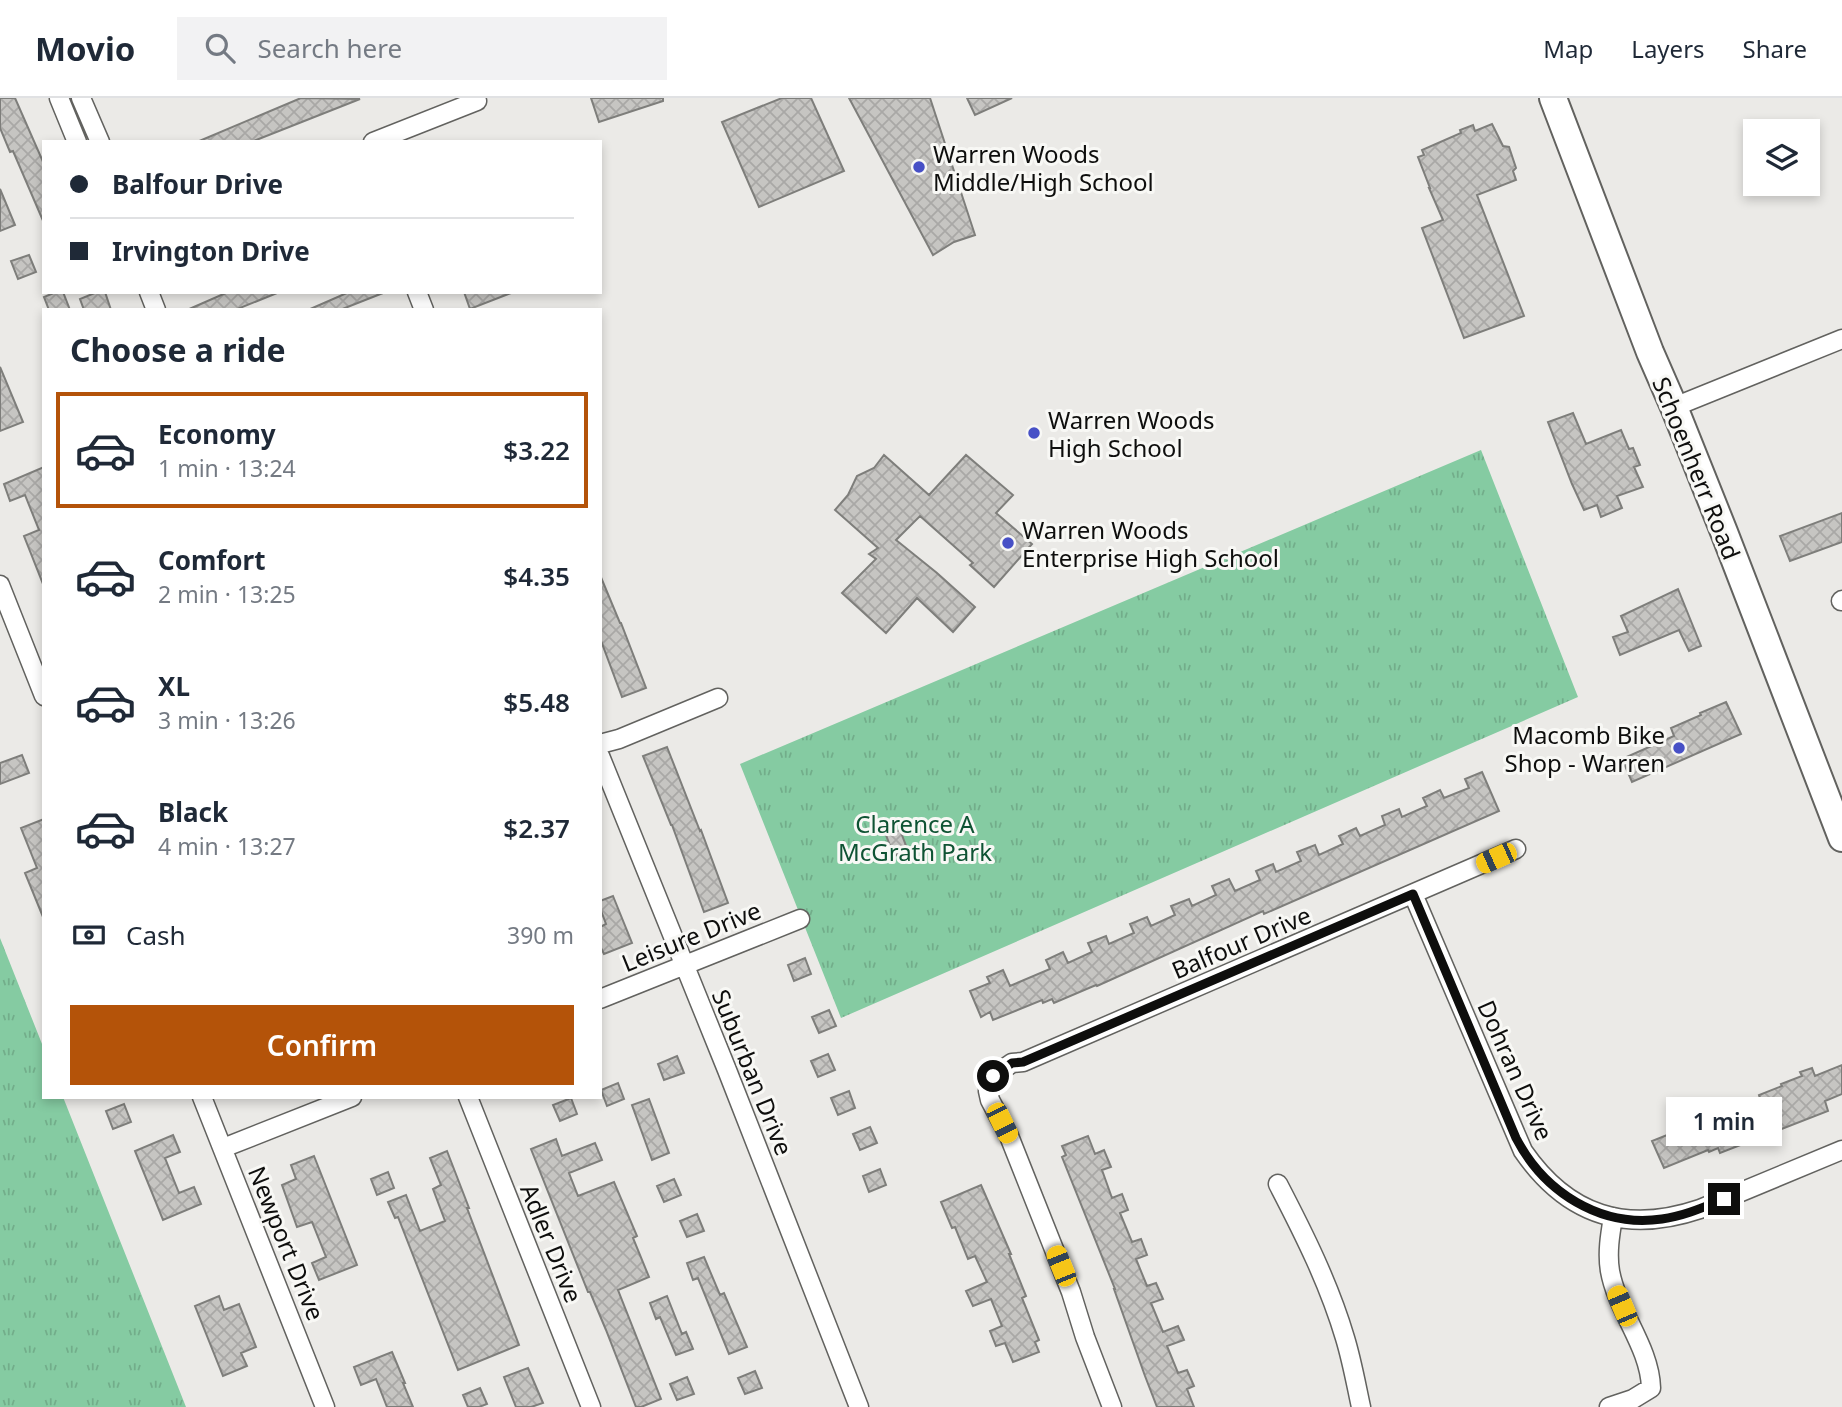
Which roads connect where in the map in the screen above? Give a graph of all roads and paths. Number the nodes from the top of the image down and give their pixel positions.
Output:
1 (59, 98) edge
2 (81, 98) edge
3 (1553, 98) edge
4 (477, 101) dead end
5 (76, 140) edge
6 (99, 140) edge
7 (378, 140) edge
8 (1842, 339) edge
9 (1674, 407) junction
10 (0, 585) edge
11 (42, 691) edge
12 (718, 698) dead end
13 (602, 743) edge
14 (602, 760) edge
15 (1842, 838) edge
16 (1516, 849) dead end
17 (1413, 894) junction
18 (800, 919) dead end
19 (684, 966) junction
20 (602, 998) edge
21 (203, 1099) edge
22 (347, 1099) edge
23 (469, 1099) edge
24 (223, 1148) junction
25 (1842, 1150) edge
26 (1278, 1184) dead end
27 (1613, 1217) junction
28 (325, 1407) edge
29 (591, 1407) edge
30 (859, 1407) edge
31 (1112, 1407) edge
32 (1361, 1407) edge
33 (1609, 1407) edge

1 - 5 street
2 - 6 street
3 - 9 main road, Schoenherr Road
4 - 7 street
8 - 9 street
9 - 15 main road, Schoenherr Road
10 - 11 street
12 - 13 street
14 - 19 street, Suburban Drive
16 - 17 street, Balfour Drive
17 - 27 street, Dohran Drive
17 - 31 street, Balfour Drive
18 - 19 street, Leisure Drive
19 - 20 street, Leisure Drive
19 - 30 street, Suburban Drive
21 - 24 street, Newport Drive
22 - 24 street
23 - 29 street, Adler Drive
24 - 28 street, Newport Drive
25 - 27 street, Dohran Drive
26 - 32 street
27 - 33 street

